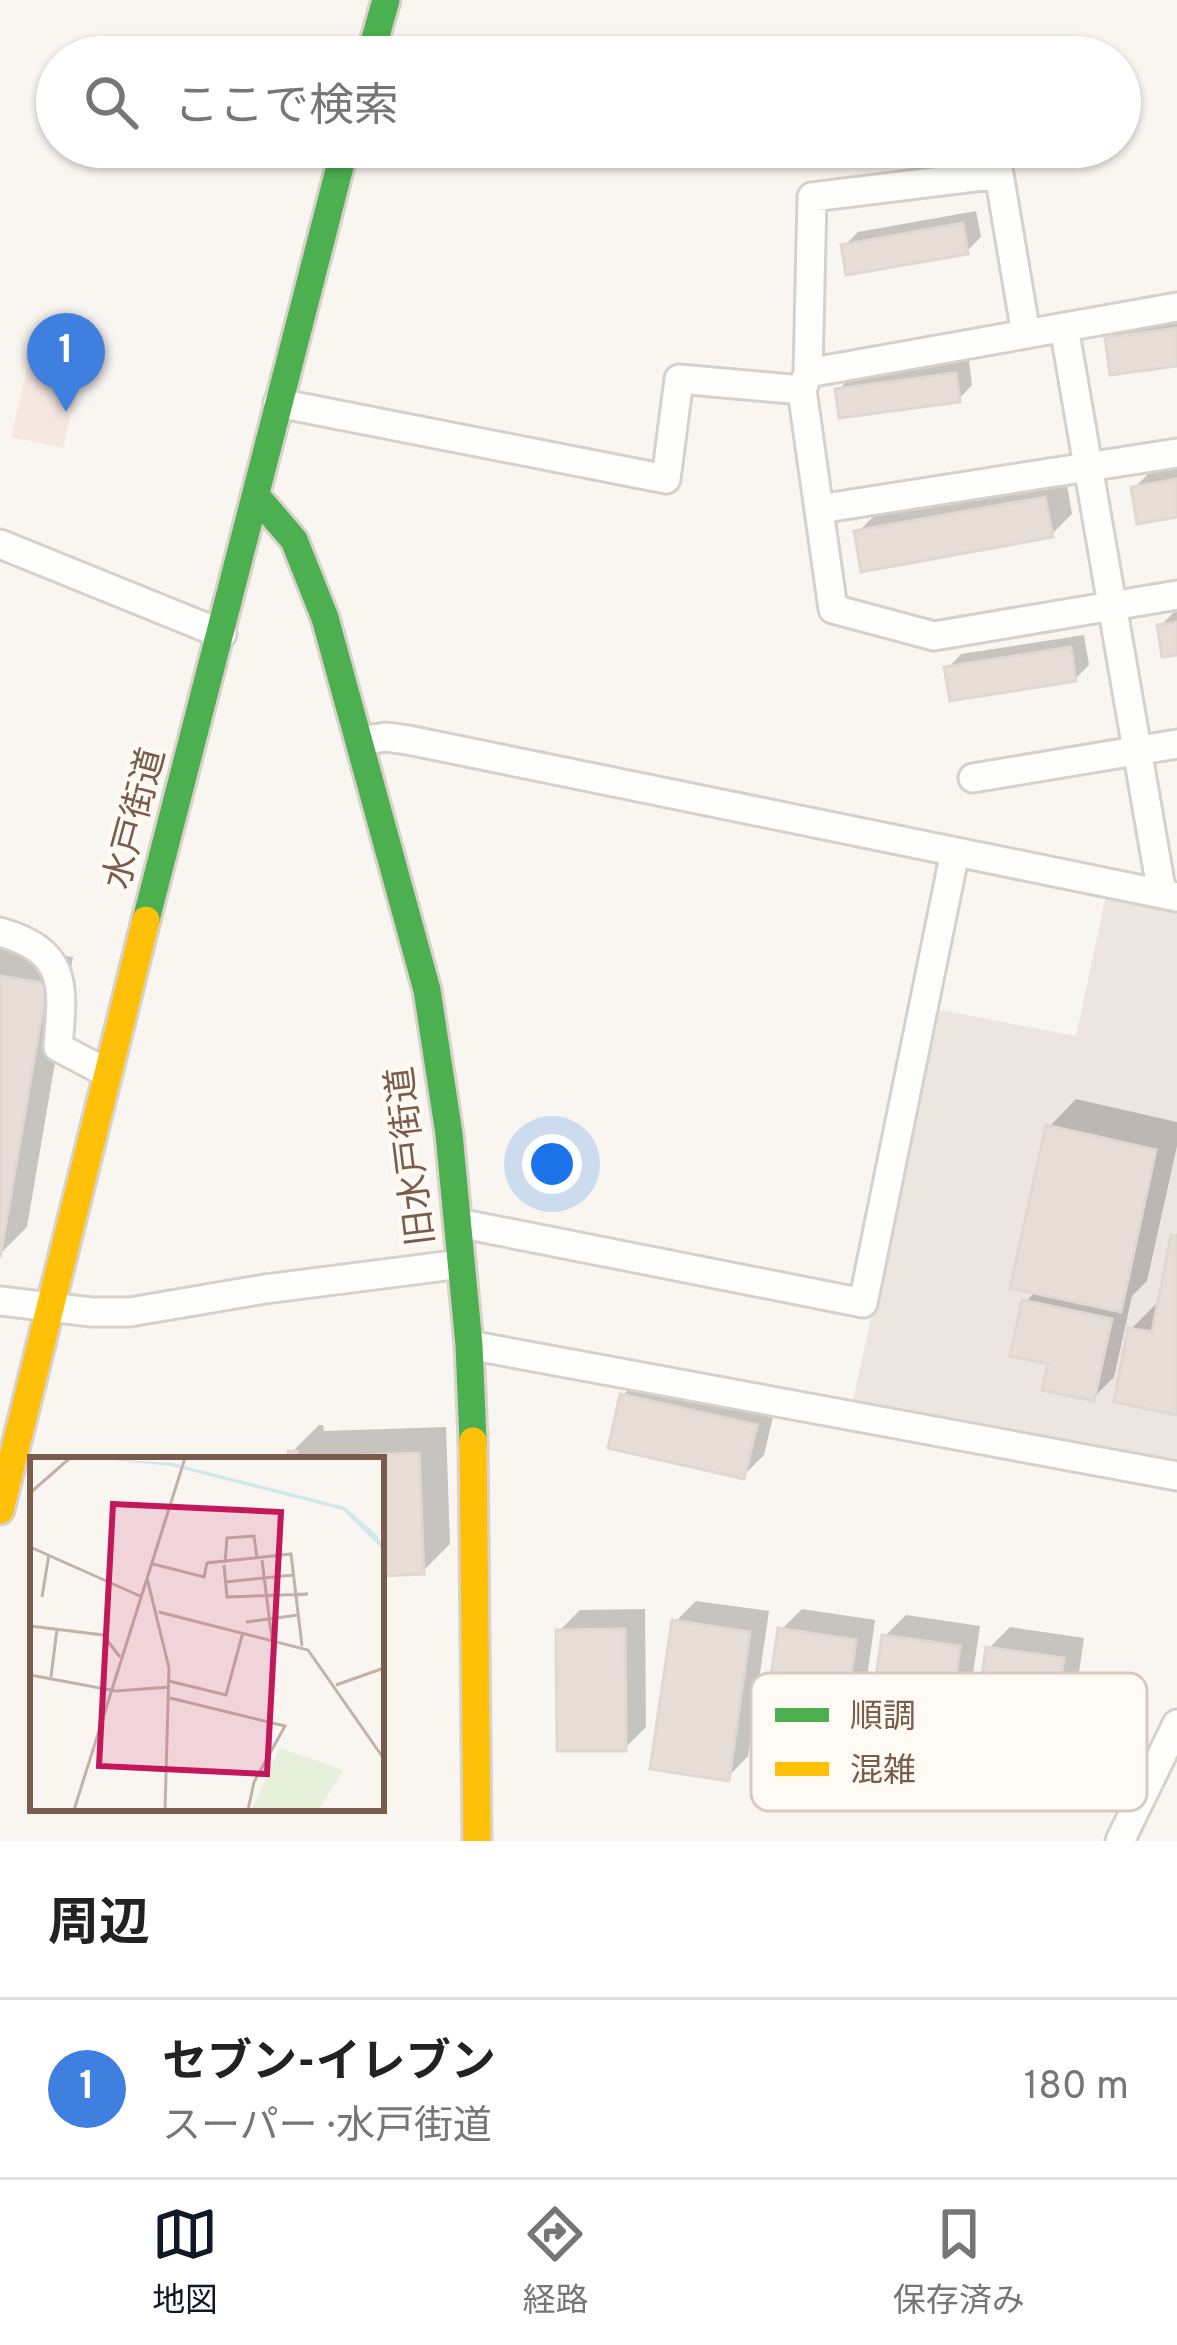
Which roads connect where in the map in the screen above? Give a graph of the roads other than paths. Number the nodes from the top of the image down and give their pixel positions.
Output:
1 (386, 0) edge
2 (376, 36) edge
3 (340, 168) edge
4 (1177, 307) edge
5 (1064, 327) junction
6 (1026, 334) junction
7 (805, 382) junction
8 (278, 404) junction
9 (1177, 453) edge
10 (1088, 467) junction
11 (257, 497) junction
12 (819, 509) junction
13 (0, 544) edge
14 (1177, 595) edge
15 (1111, 605) junction
16 (222, 634) junction
17 (362, 741) junction
18 (1177, 745) edge
19 (1137, 752) junction
20 (973, 778) dead end
21 (955, 852) junction
22 (1170, 896) edge
23 (0, 932) edge
24 (107, 1073) junction
25 (458, 1223) junction
26 (461, 1264) junction
27 (0, 1301) edge
28 (48, 1308) junction
29 (469, 1345) junction
30 (1177, 1476) edge
31 (0, 1510) edge
32 (1177, 1724) edge
33 (1147, 1786) edge
34 (1135, 1811) edge
35 (477, 1841) edge
36 (1120, 1841) edge

1 - 2 main road
3 - 8 main road, 水戸街道
4 - 5 street
5 - 6 street
5 - 10 street
6 - 7 street
6 - 7 street
7 - 8 street
7 - 12 street
8 - 11 main road, 水戸街道
9 - 10 street
10 - 12 street
10 - 15 street
11 - 16 main road, 水戸街道
11 - 17 main road, 旧水戸街道
12 - 15 street
13 - 16 street
14 - 15 street
15 - 19 street
16 - 24 main road, 水戸街道
17 - 21 street
17 - 25 main road, 旧水戸街道
18 - 19 street
19 - 20 street
19 - 22 street
21 - 22 street
21 - 25 street
23 - 24 street
24 - 28 main road, 水戸街道
25 - 26 main road, 旧水戸街道
26 - 28 street
26 - 29 main road, 旧水戸街道
27 - 28 street
28 - 31 main road, 水戸街道
29 - 30 street
29 - 35 main road, 旧水戸街道
32 - 33 street
34 - 36 street

